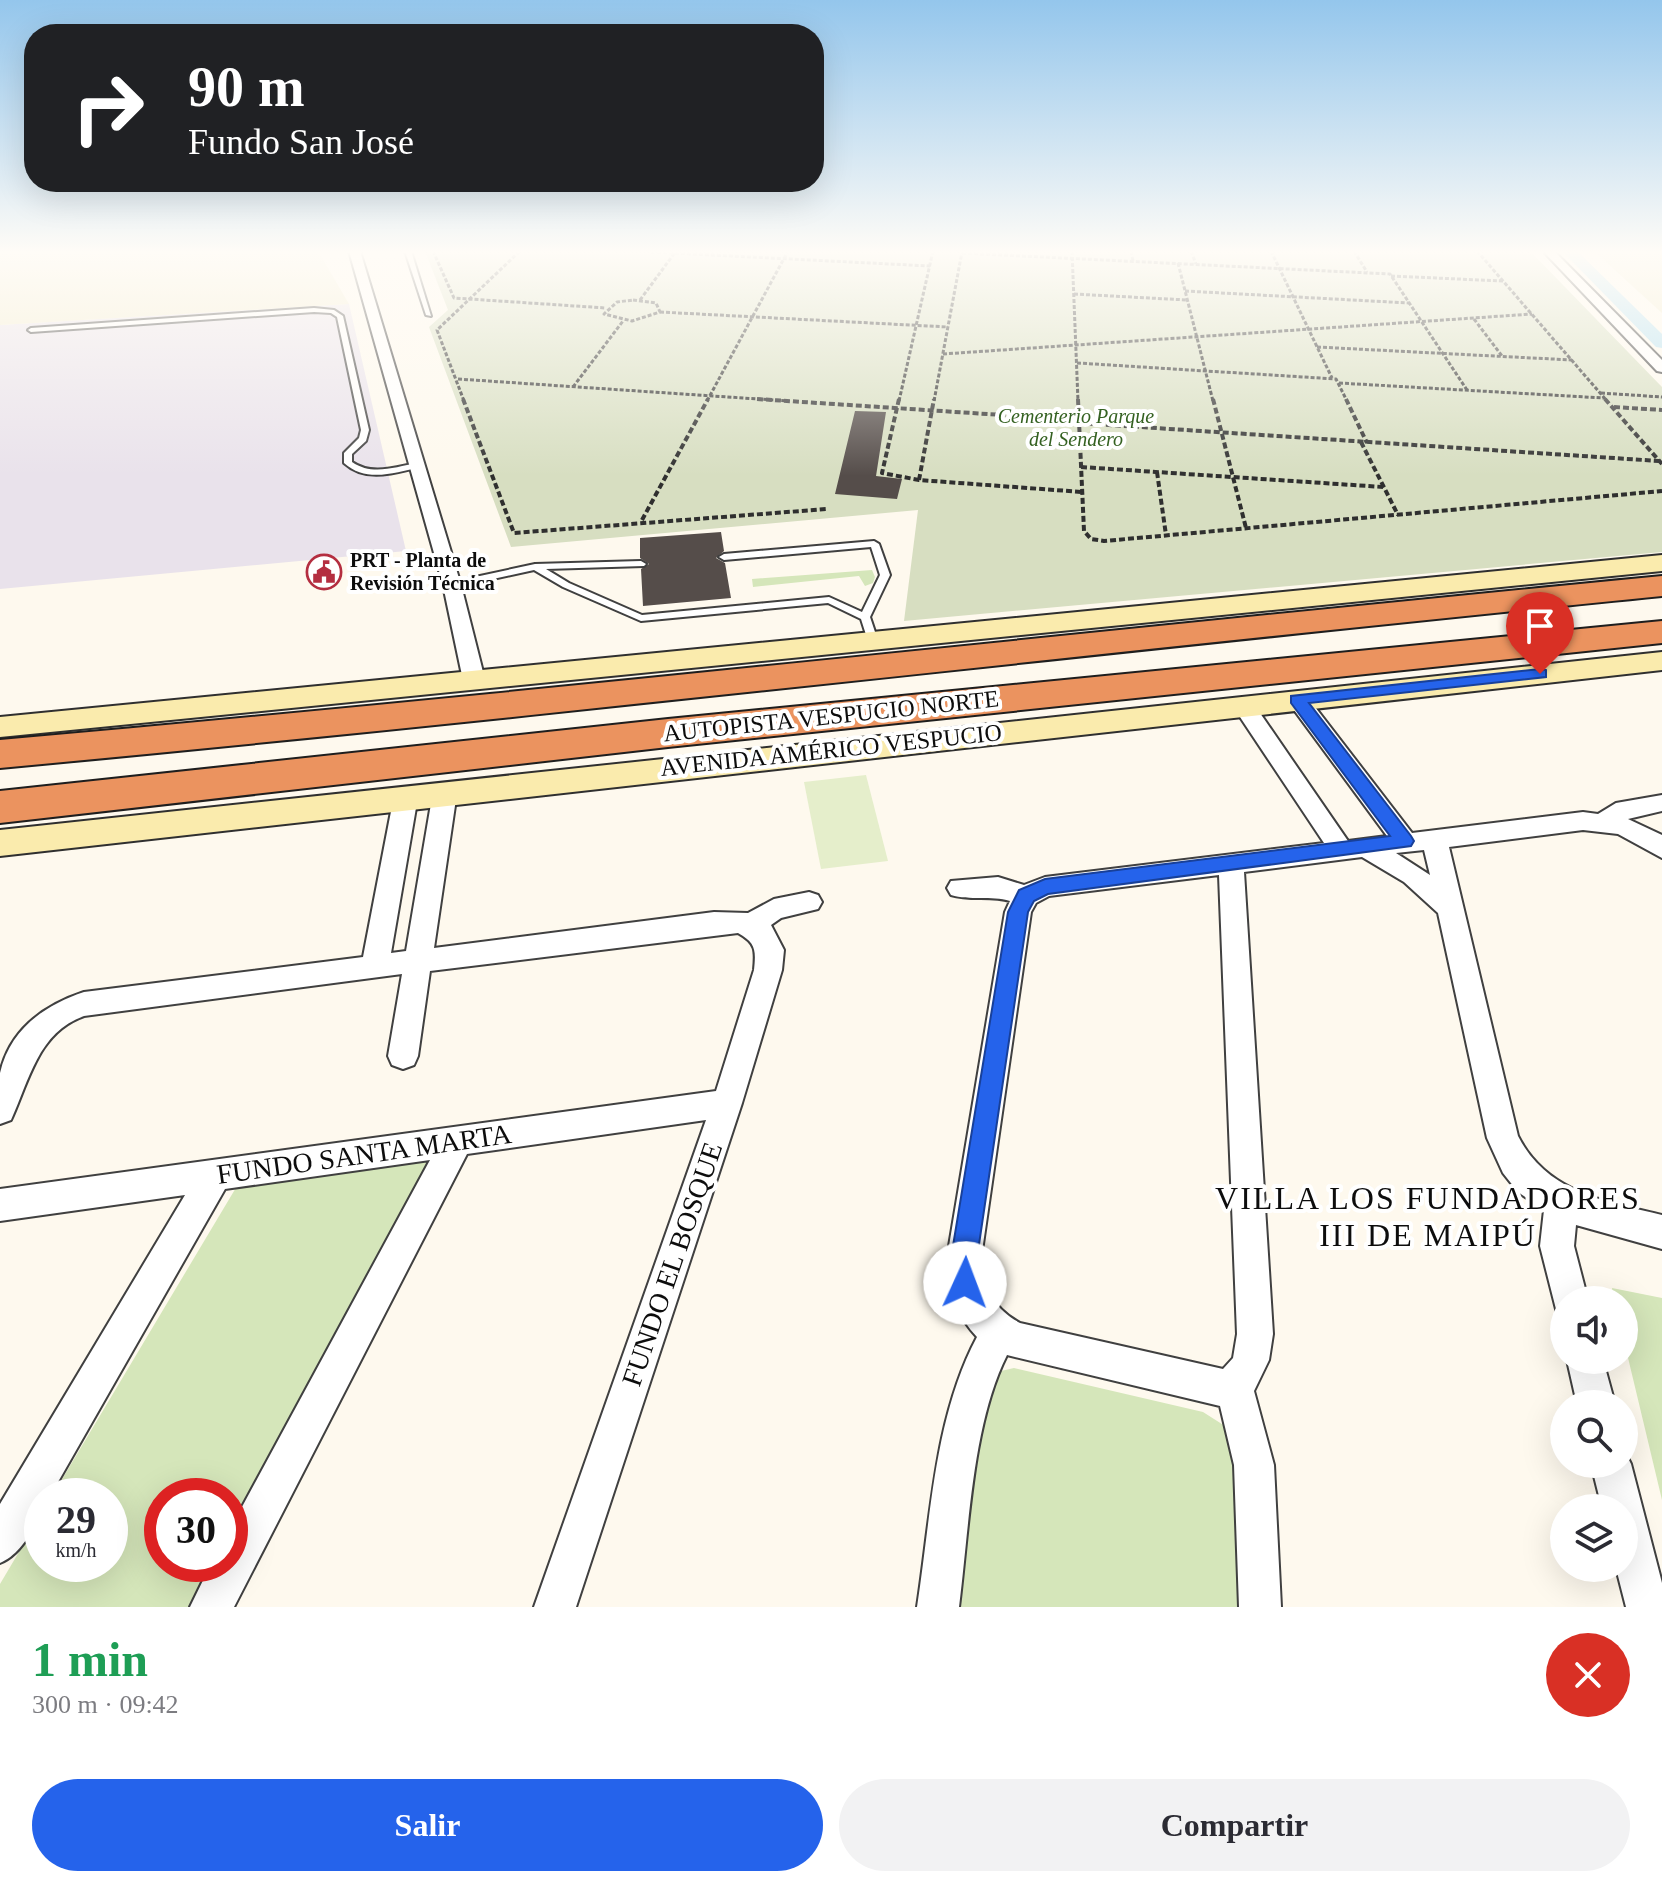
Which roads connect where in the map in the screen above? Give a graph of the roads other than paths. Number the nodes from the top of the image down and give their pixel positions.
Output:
1 (94, 326) edge
2 (342, 326) edge
3 (376, 326) edge
4 (1621, 326) edge
5 (31, 330) dead end
6 (1662, 368) edge
7 (417, 465) junction
8 (724, 557) dead end
9 (1662, 563) edge
10 (641, 564) dead end
11 (535, 567) junction
12 (452, 585) junction
13 (1662, 586) edge
14 (869, 629) junction
15 (1662, 632) edge
16 (1662, 661) edge
17 (474, 680) junction
18 (1297, 699) junction
19 (1243, 705) junction
20 (0, 727) edge
21 (0, 754) edge
22 (445, 792) junction
23 (406, 796) junction
24 (1662, 803) edge
25 (0, 807) edge
26 (1604, 822) junction
27 (1434, 837) junction
28 (1404, 841) junction
29 (0, 843) edge
30 (1352, 848) junction
31 (1662, 849) edge
32 (1231, 864) junction
33 (433, 875) junction
34 (391, 881) junction
35 (960, 888) dead end
36 (1026, 896) junction
37 (809, 902) dead end
38 (1451, 909) junction
39 (751, 925) junction
40 (420, 962) junction
41 (375, 967) junction
42 (403, 1056) dead end
43 (727, 1103) junction
44 (0, 1110) edge
45 (457, 1141) junction
46 (215, 1175) junction
47 (1561, 1203) junction
48 (0, 1205) edge
49 (1662, 1232) edge
50 (1567, 1286) edge
51 (999, 1333) junction
52 (1234, 1386) junction
53 (0, 1543) edge
54 (1638, 1571) edge
55 (211, 1607) edge
56 (555, 1607) edge
57 (938, 1607) edge
58 (1260, 1607) edge
59 (1647, 1607) edge

1 - 5 lane
2 - 7 lane
3 - 7 street
4 - 6 street
7 - 12 street
8 - 14 lane
9 - 14 main road
10 - 11 lane
11 - 12 lane
11 - 14 lane
12 - 17 street
13 - 21 highway, AUTOPISTA VESPUCIO NORTE
14 - 17 main road
15 - 25 highway, AUTOPISTA VESPUCIO NORTE
16 - 18 main road, AVENIDA AMÉRICO VESPUCIO
17 - 20 main road
18 - 19 main road, AVENIDA AMÉRICO VESPUCIO
18 - 28 street
19 - 22 main road, AVENIDA AMÉRICO VESPUCIO
19 - 30 street
22 - 23 main road, AVENIDA AMÉRICO VESPUCIO
22 - 33 street
23 - 29 main road, AVENIDA AMÉRICO VESPUCIO
23 - 34 street
24 - 26 street
26 - 27 street
26 - 31 street
27 - 28 street
27 - 38 street
28 - 30 street
30 - 32 street
30 - 38 street
32 - 36 street
32 - 52 street
33 - 34 street
33 - 40 street
34 - 41 street
35 - 36 street
36 - 51 street
37 - 39 street
38 - 47 street
39 - 40 street
39 - 43 street, FUNDO EL BOSQUE
40 - 41 street
40 - 42 street
41 - 44 street
43 - 45 street, FUNDO SANTA MARTA
43 - 56 street, FUNDO EL BOSQUE
45 - 46 street, FUNDO SANTA MARTA
45 - 55 street
46 - 48 street, FUNDO SANTA MARTA
46 - 53 street
47 - 49 street
47 - 50 street
51 - 52 street
51 - 57 street
52 - 58 street
54 - 59 street

